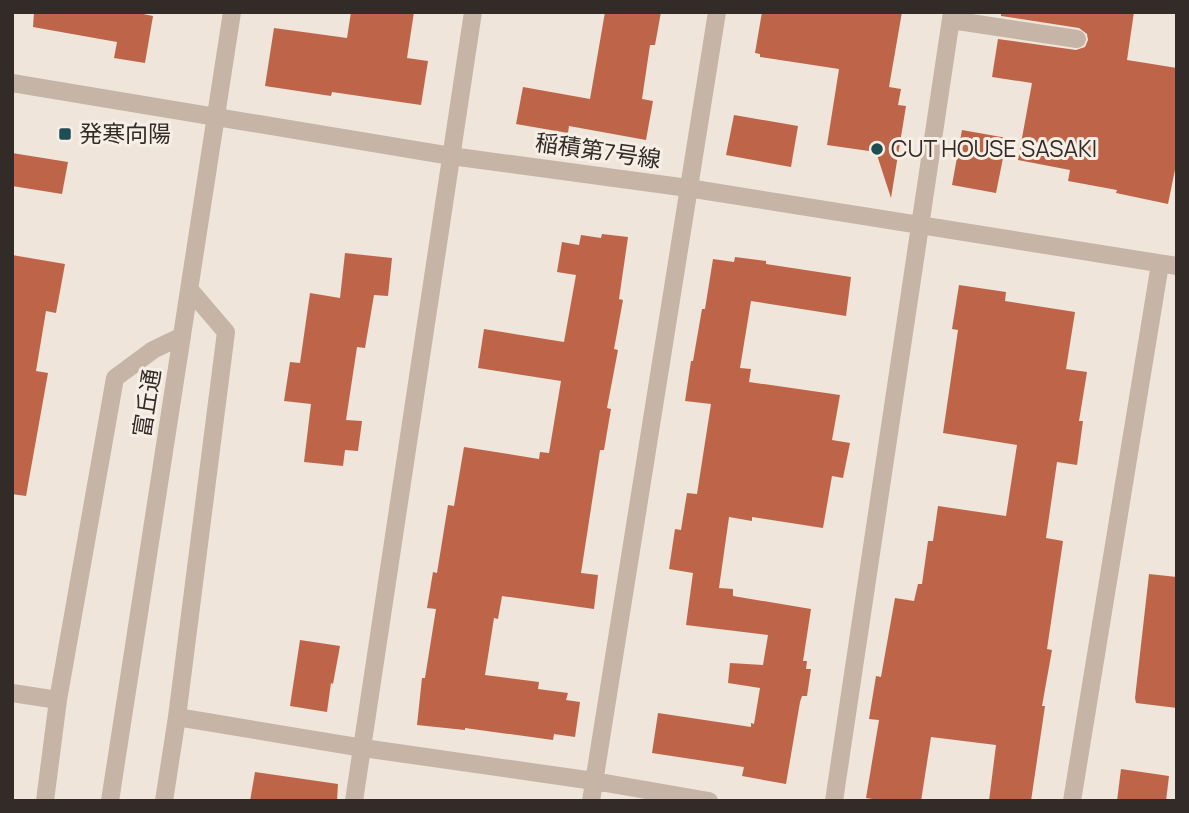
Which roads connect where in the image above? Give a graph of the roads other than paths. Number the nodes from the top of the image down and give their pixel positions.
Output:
1 (232, 12) edge
2 (474, 12) edge
3 (716, 12) edge
4 (951, 16) edge
5 (1077, 39) dead end
6 (12, 83) edge
7 (216, 117) junction
8 (451, 156) junction
9 (688, 188) junction
10 (920, 225) junction
11 (1168, 265) edge
12 (190, 290) junction
13 (181, 335) junction
14 (12, 693) edge
15 (58, 700) junction
16 (177, 717) junction
17 (363, 748) junction
18 (594, 781) junction
19 (45, 801) edge
20 (110, 801) edge
21 (164, 801) edge
22 (354, 801) edge
23 (591, 801) edge
24 (709, 801) edge
25 (834, 801) edge
26 (1072, 801) edge

1 - 7 street, 富丘通
2 - 8 street
3 - 9 street
4 - 5 street
4 - 10 street
6 - 7 street, 稲積第7号線
7 - 8 street, 稲積第7号線
7 - 12 street, 富丘通
8 - 9 street, 稲積第7号線
8 - 17 street
9 - 10 street, 稲積第7号線
9 - 18 street
10 - 11 street, 稲積第7号線
10 - 25 street
11 - 26 street
12 - 13 street, 富丘通
12 - 16 street
13 - 15 street
13 - 20 street, 富丘通
14 - 15 street
15 - 19 street
16 - 17 street
16 - 21 street
17 - 18 street
17 - 22 street
18 - 23 street
18 - 24 street

